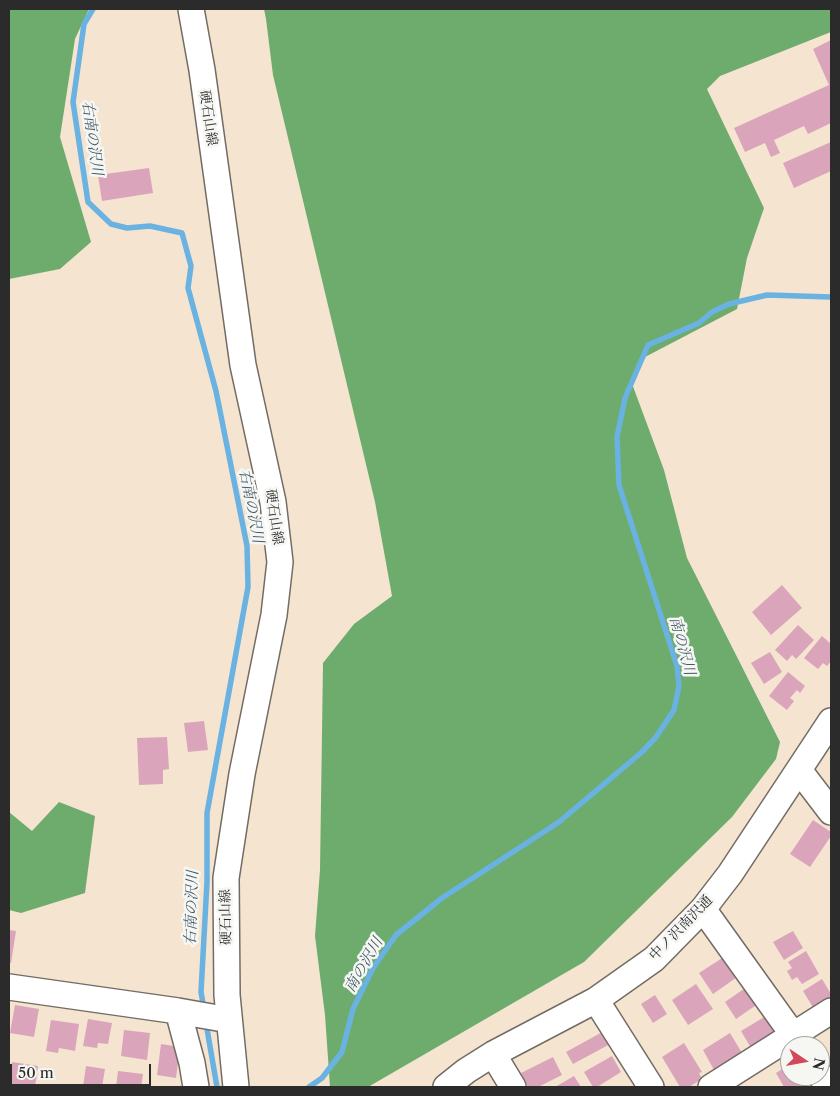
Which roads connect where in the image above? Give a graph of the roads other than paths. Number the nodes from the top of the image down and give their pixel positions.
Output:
1 (191, 9) edge
2 (831, 722) edge
3 (799, 770) junction
4 (831, 812) edge
5 (703, 909) junction
6 (9, 987) edge
7 (596, 1000) junction
8 (178, 1011) junction
9 (831, 1011) edge
10 (229, 1020) junction
11 (794, 1036) edge
12 (802, 1036) edge
13 (780, 1049) edge
14 (492, 1054) junction
15 (196, 1087) edge
16 (236, 1087) edge
17 (446, 1087) edge
18 (512, 1087) edge
19 (650, 1087) edge
20 (711, 1087) edge

1 - 10 street, 硬石山線
2 - 3 street, 中ノ沢南沢通
3 - 4 street
3 - 5 street, 中ノ沢南沢通
5 - 7 street, 中ノ沢南沢通
5 - 11 street
6 - 8 street
7 - 14 street, 中ノ沢南沢通
7 - 19 street
8 - 10 street
8 - 15 street
9 - 12 street
10 - 16 street, 硬石山線
13 - 20 street
14 - 17 street, 中ノ沢南沢通
14 - 18 street

